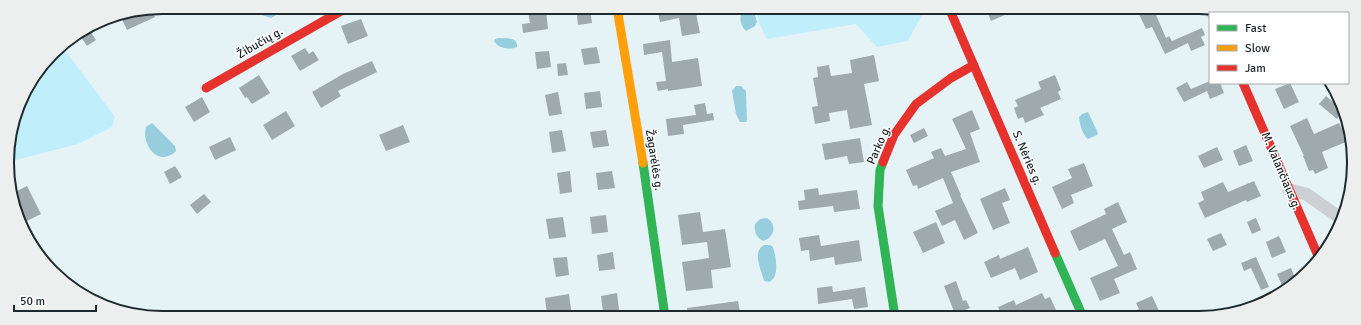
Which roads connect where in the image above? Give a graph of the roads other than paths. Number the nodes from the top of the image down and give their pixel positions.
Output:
1 (336, 14) edge
2 (618, 14) edge
3 (952, 14) edge
4 (974, 65) junction
5 (1243, 84) edge
6 (206, 88) dead end
7 (1289, 190) junction
8 (1337, 216) edge
9 (1316, 252) edge
10 (664, 311) edge
11 (894, 311) edge
12 (1080, 311) edge

1 - 6 street, Žibučių g.
2 - 10 street, Žagarėlės g.
3 - 4 street, S. Nėries g.
4 - 11 street, Parko g.
4 - 12 street, S. Nėries g.
5 - 7 street, M. Valančiaus g.
7 - 8 street
7 - 9 street, M. Valančiaus g.

